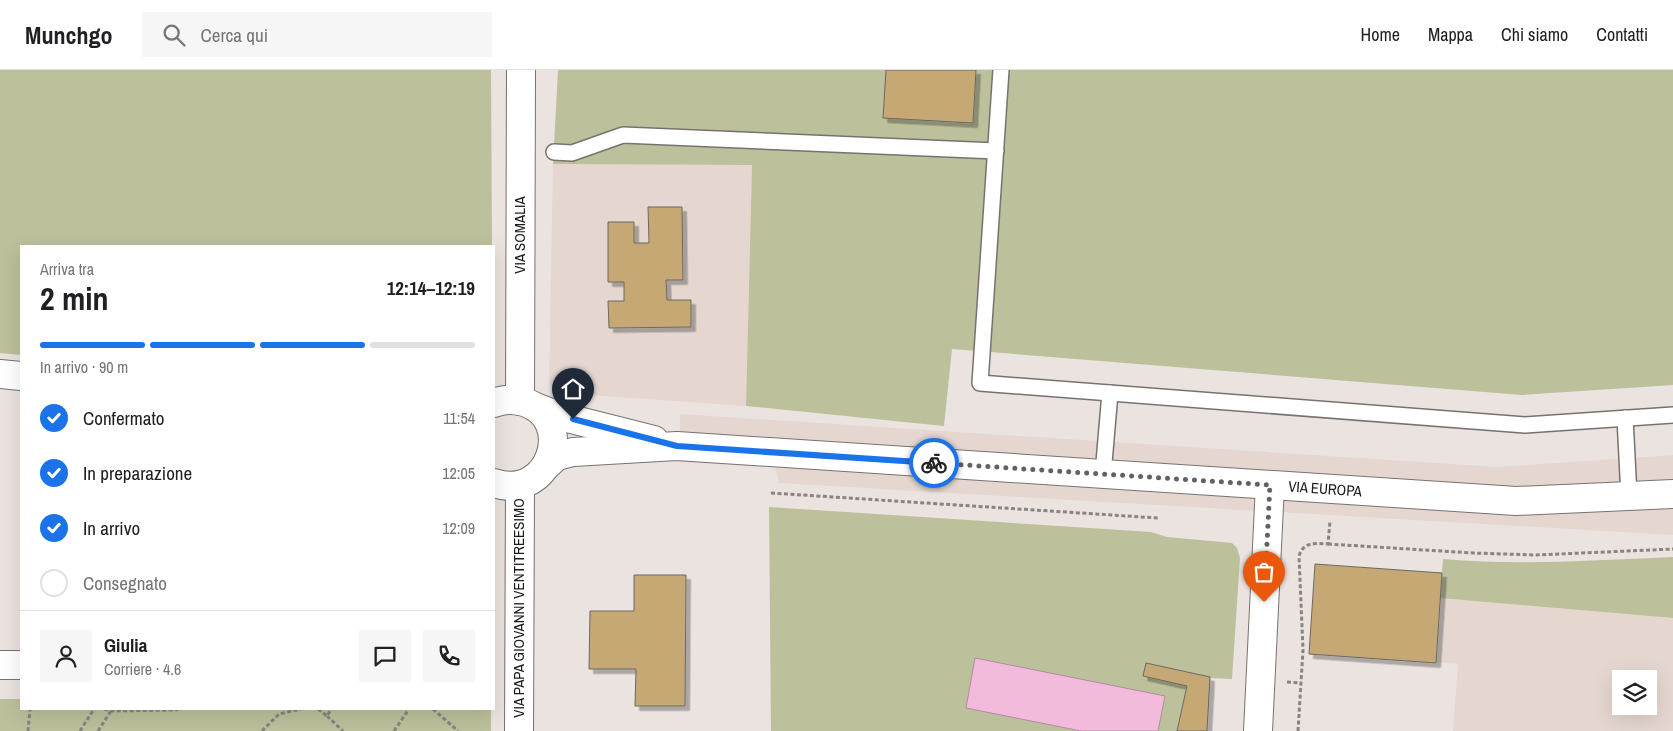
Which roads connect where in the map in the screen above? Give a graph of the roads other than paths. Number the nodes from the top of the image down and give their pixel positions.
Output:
1 (520, 70) edge
2 (1001, 70) edge
3 (996, 151) junction
4 (554, 152) dead end
5 (0, 374) edge
6 (20, 376) edge
7 (1110, 393) junction
8 (508, 402) edge
9 (1673, 415) edge
10 (1625, 418) junction
11 (677, 446) junction
12 (546, 466) junction
13 (1103, 474) junction
14 (507, 484) edge
15 (1270, 485) junction
16 (1673, 494) edge
17 (1629, 496) junction
18 (0, 665) edge
19 (20, 665) edge
20 (519, 731) edge
21 (1258, 731) edge

1 - 8 street, VIA SOMALIA
2 - 3 lane
3 - 4 lane
3 - 7 lane
5 - 6 street
7 - 10 lane
7 - 13 lane
8 - 11 street, VIA EUROPA
8 - 12 street
9 - 10 lane
10 - 17 lane
11 - 12 street, VIA EUROPA
11 - 13 street, VIA EUROPA
12 - 14 street, VIA EUROPA
13 - 15 street, VIA EUROPA
14 - 20 street, VIA PAPA GIOVANNI VENTITREESIMO
15 - 17 street, VIA EUROPA
15 - 21 street
16 - 17 street, VIA EUROPA
18 - 19 street

